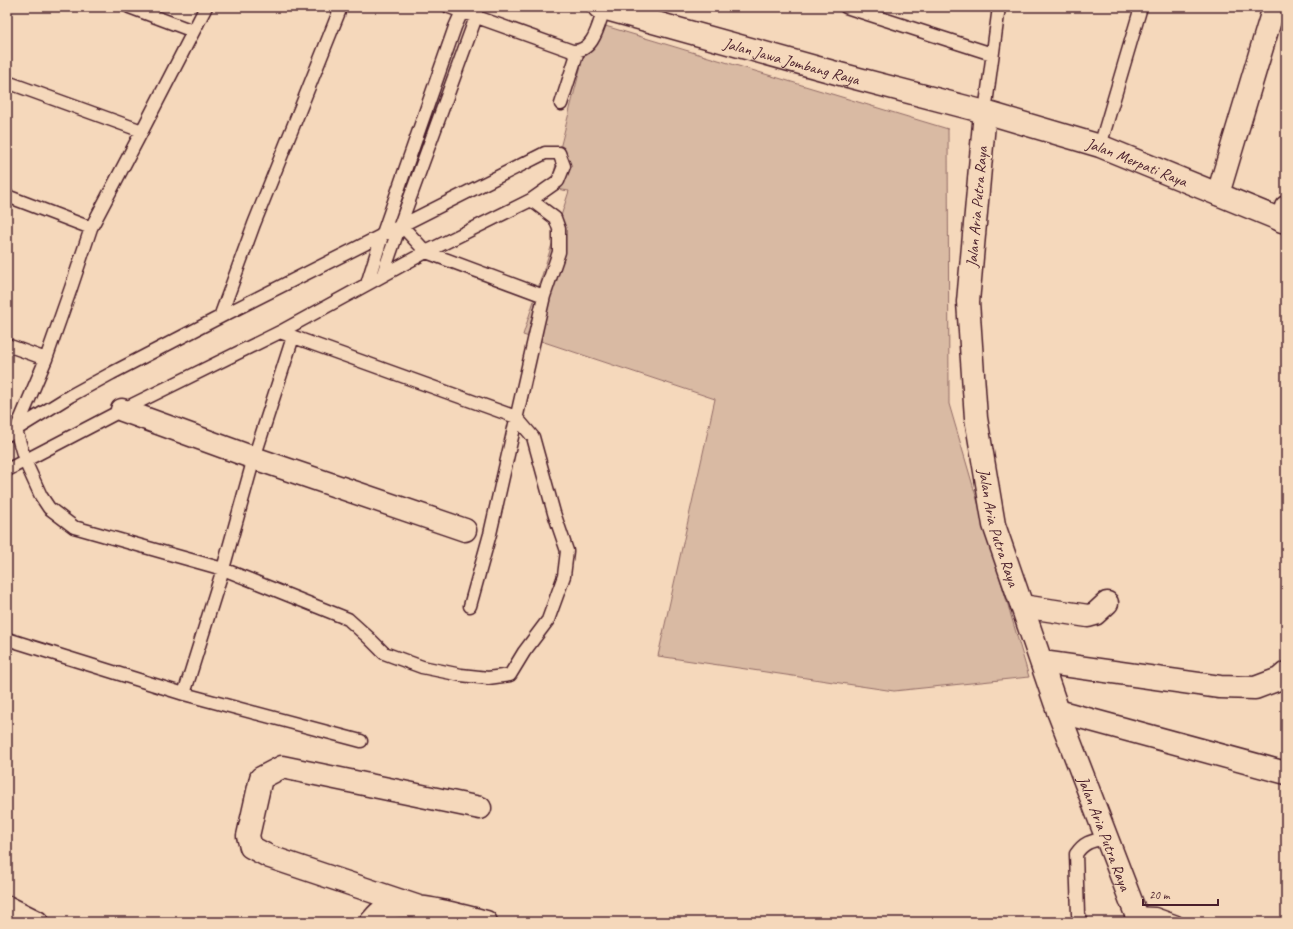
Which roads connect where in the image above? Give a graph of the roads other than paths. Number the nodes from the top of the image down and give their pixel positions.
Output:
1 (129, 7) edge
2 (206, 7) edge
3 (341, 7) edge
4 (449, 7) edge
5 (846, 7) edge
6 (999, 7) edge
7 (1141, 7) edge
8 (1274, 7) edge
9 (602, 8) edge
10 (463, 9) edge
11 (476, 12) edge
12 (193, 31) junction
13 (578, 51) junction
14 (992, 54) junction
15 (7, 82) edge
16 (561, 104) dead end
17 (984, 112) junction
18 (142, 131) junction
19 (1100, 146) junction
20 (1218, 194) junction
21 (7, 196) edge
22 (531, 200) junction
23 (1285, 217) edge
24 (400, 227) junction
25 (91, 228) junction
26 (382, 236) junction
27 (426, 252) junction
28 (383, 274) junction
29 (367, 284) junction
30 (544, 296) junction
31 (220, 317) junction
32 (280, 332) junction
33 (293, 337) junction
34 (7, 345) edge
35 (46, 359) junction
36 (122, 410) junction
37 (516, 418) junction
38 (12, 432) edge
39 (254, 458) junction
40 (25, 461) junction
41 (7, 470) edge
42 (465, 530) dead end
43 (223, 569) junction
44 (1107, 603) dead end
45 (470, 606) dead end
46 (1022, 606) junction
47 (7, 639) edge
48 (1042, 662) junction
49 (1286, 673) edge
50 (184, 694) junction
51 (1058, 711) junction
52 (361, 741) dead end
53 (1286, 774) edge
54 (480, 808) dead end
55 (1107, 838) junction
56 (7, 907) edge
57 (419, 907) junction
58 (1137, 918) edge
59 (37, 922) edge
60 (371, 922) edge
61 (486, 922) edge
62 (1082, 922) edge
63 (1177, 922) edge

1 - 12 lane
2 - 12 lane
3 - 31 lane
4 - 10 lane
5 - 14 lane
6 - 14 lane
7 - 19 lane
8 - 20 street
9 - 13 lane
9 - 17 street, Jalan Jawa Jombang Raya
10 - 11 lane
10 - 26 lane
11 - 13 lane
11 - 24 lane
12 - 18 lane
13 - 16 lane
14 - 17 lane
15 - 18 lane
17 - 19 street, Jalan Merpati Raya
17 - 46 street, Jalan Aria Putra Raya
18 - 25 lane
19 - 20 street, Jalan Merpati Raya
20 - 23 street, Jalan Merpati Raya
21 - 25 lane
22 - 24 lane
22 - 27 lane
22 - 30 lane
24 - 26 lane
24 - 27 lane
24 - 28 lane
25 - 35 lane
26 - 29 lane
26 - 31 lane
27 - 28 lane
27 - 30 lane
28 - 29 lane
29 - 32 lane
30 - 37 lane
31 - 38 lane
32 - 33 lane
32 - 36 lane
33 - 37 lane
33 - 39 lane
34 - 35 lane
35 - 38 lane
36 - 39 street
36 - 40 lane
37 - 43 lane
37 - 45 lane
38 - 40 lane
39 - 42 street
39 - 43 lane
40 - 41 lane
40 - 43 lane
43 - 50 lane
44 - 46 street
46 - 48 street, Jalan Aria Putra Raya
47 - 50 lane
48 - 49 street
48 - 51 street, Jalan Aria Putra Raya
50 - 52 lane
51 - 53 street
51 - 55 street, Jalan Aria Putra Raya
54 - 57 street
55 - 58 street, Jalan Aria Putra Raya
55 - 62 lane
56 - 59 street
57 - 60 street
57 - 61 street
58 - 63 lane

